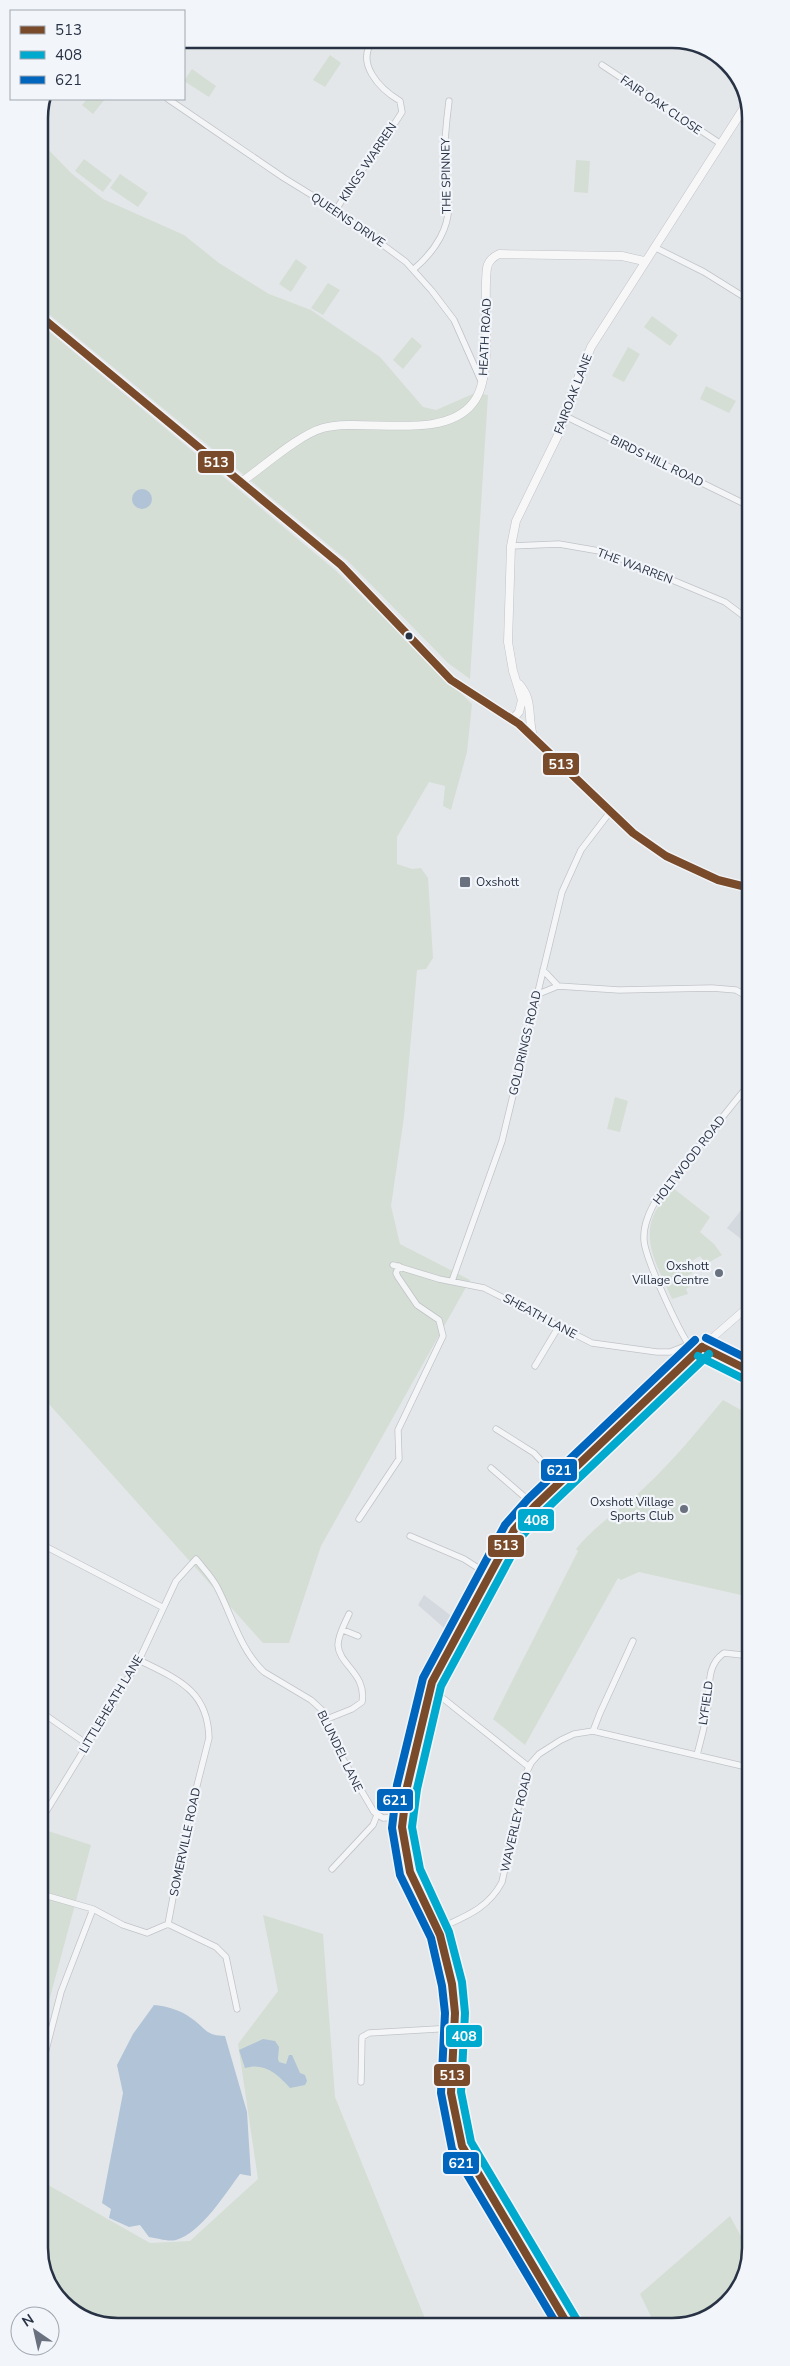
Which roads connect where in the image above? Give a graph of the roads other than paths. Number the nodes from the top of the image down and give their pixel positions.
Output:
1 (370, 47) edge
2 (602, 65) dead end
3 (169, 100) edge
4 (449, 101) dead end
5 (742, 111) edge
6 (721, 144) junction
7 (336, 210) junction
8 (654, 247) junction
9 (644, 261) junction
10 (414, 269) junction
11 (742, 296) edge
12 (47, 323) edge
13 (482, 384) junction
14 (565, 416) junction
15 (240, 483) junction
16 (742, 503) edge
17 (511, 546) junction
18 (742, 615) edge
19 (518, 683) junction
20 (513, 719) junction
21 (533, 736) junction
22 (610, 812) junction
23 (742, 886) edge
24 (543, 970) junction
25 (558, 986) junction
26 (742, 993) edge
27 (536, 995) junction
28 (742, 1093) edge
29 (452, 1281) junction
30 (742, 1313) edge
31 (559, 1326) junction
32 (688, 1346) junction
33 (702, 1347) junction
34 (695, 1353) junction
35 (535, 1366) dead end
36 (742, 1367) edge
37 (496, 1429) dead end
38 (491, 1468) dead end
39 (565, 1478) junction
40 (535, 1506) junction
41 (359, 1519) dead end
42 (410, 1536) dead end
43 (47, 1548) edge
44 (489, 1575) junction
45 (162, 1607) junction
46 (349, 1614) dead end
47 (343, 1630) junction
48 (358, 1636) dead end
49 (633, 1641) dead end
50 (742, 1655) edge
51 (139, 1660) junction
52 (276, 1679) joint
53 (431, 1685) junction
54 (47, 1716) edge
55 (327, 1719) junction
56 (594, 1731) junction
57 (87, 1744) junction
58 (697, 1755) junction
59 (742, 1766) edge
60 (528, 1767) junction
61 (47, 1810) edge
62 (377, 1815) junction
63 (402, 1817) junction
64 (332, 1869) dead end
65 (47, 1896) edge
66 (93, 1909) junction
67 (168, 1924) junction
68 (438, 1929) junction
69 (237, 2009) dead end
70 (454, 2028) junction
71 (47, 2046) edge
72 (361, 2082) dead end
73 (561, 2312) junction
74 (550, 2318) edge
75 (564, 2318) edge

1 - 7 street, KINGS WARREN
2 - 6 street, FAIR OAK CLOSE
3 - 7 street, QUEENS DRIVE
4 - 10 street, THE SPINNEY
5 - 6 main road, FAIROAK LANE
6 - 8 main road, FAIROAK LANE
7 - 10 street, QUEENS DRIVE
8 - 9 main road, FAIROAK LANE
8 - 11 street
9 - 13 main road, HEATH ROAD
9 - 14 main road, FAIROAK LANE
10 - 13 street, QUEENS DRIVE
12 - 15 main road
13 - 15 main road, HEATH ROAD
14 - 16 street, BIRDS HILL ROAD
14 - 17 main road, FAIROAK LANE
15 - 20 main road
17 - 18 street, THE WARREN
17 - 19 main road, FAIROAK LANE
19 - 20 main road, FAIROAK LANE
19 - 21 main road
20 - 21 main road
21 - 22 main road
22 - 23 main road
22 - 24 street, GOLDRINGS ROAD
24 - 25 street
24 - 27 street, GOLDRINGS ROAD
25 - 26 street
25 - 27 street
27 - 29 street, GOLDRINGS ROAD
28 - 32 street, HOLTWOOD ROAD
29 - 31 street, SHEATH LANE
29 - 41 street, SHEATH LANE
30 - 33 street
31 - 32 street, SHEATH LANE
31 - 35 street
32 - 34 street, HOLTWOOD ROAD
33 - 34 street
33 - 36 street
34 - 39 street
37 - 39 street
38 - 40 street
39 - 40 street
40 - 44 street
42 - 44 street
43 - 45 street
44 - 53 street
45 - 51 street, LITTLEHEATH LANE
45 - 52 street, LITTLEHEATH LANE
46 - 47 street
47 - 48 street
47 - 55 street
49 - 56 street
50 - 58 street, LYFIELD
51 - 57 street, LITTLEHEATH LANE
51 - 67 street, SOMERVILLE ROAD
52 - 55 street, BLUNDEL LANE
53 - 60 street
53 - 63 street
54 - 57 street
55 - 62 street, BLUNDEL LANE
56 - 58 street, WAVERLEY ROAD
56 - 60 street, WAVERLEY ROAD
57 - 61 street, LITTLEHEATH LANE
58 - 59 street, WAVERLEY ROAD
60 - 68 street, WAVERLEY ROAD
62 - 63 street
62 - 64 street
63 - 68 street
65 - 66 street
66 - 67 street
66 - 71 street
67 - 69 street
68 - 70 street
70 - 72 street
70 - 73 street
73 - 74 street
73 - 75 street

